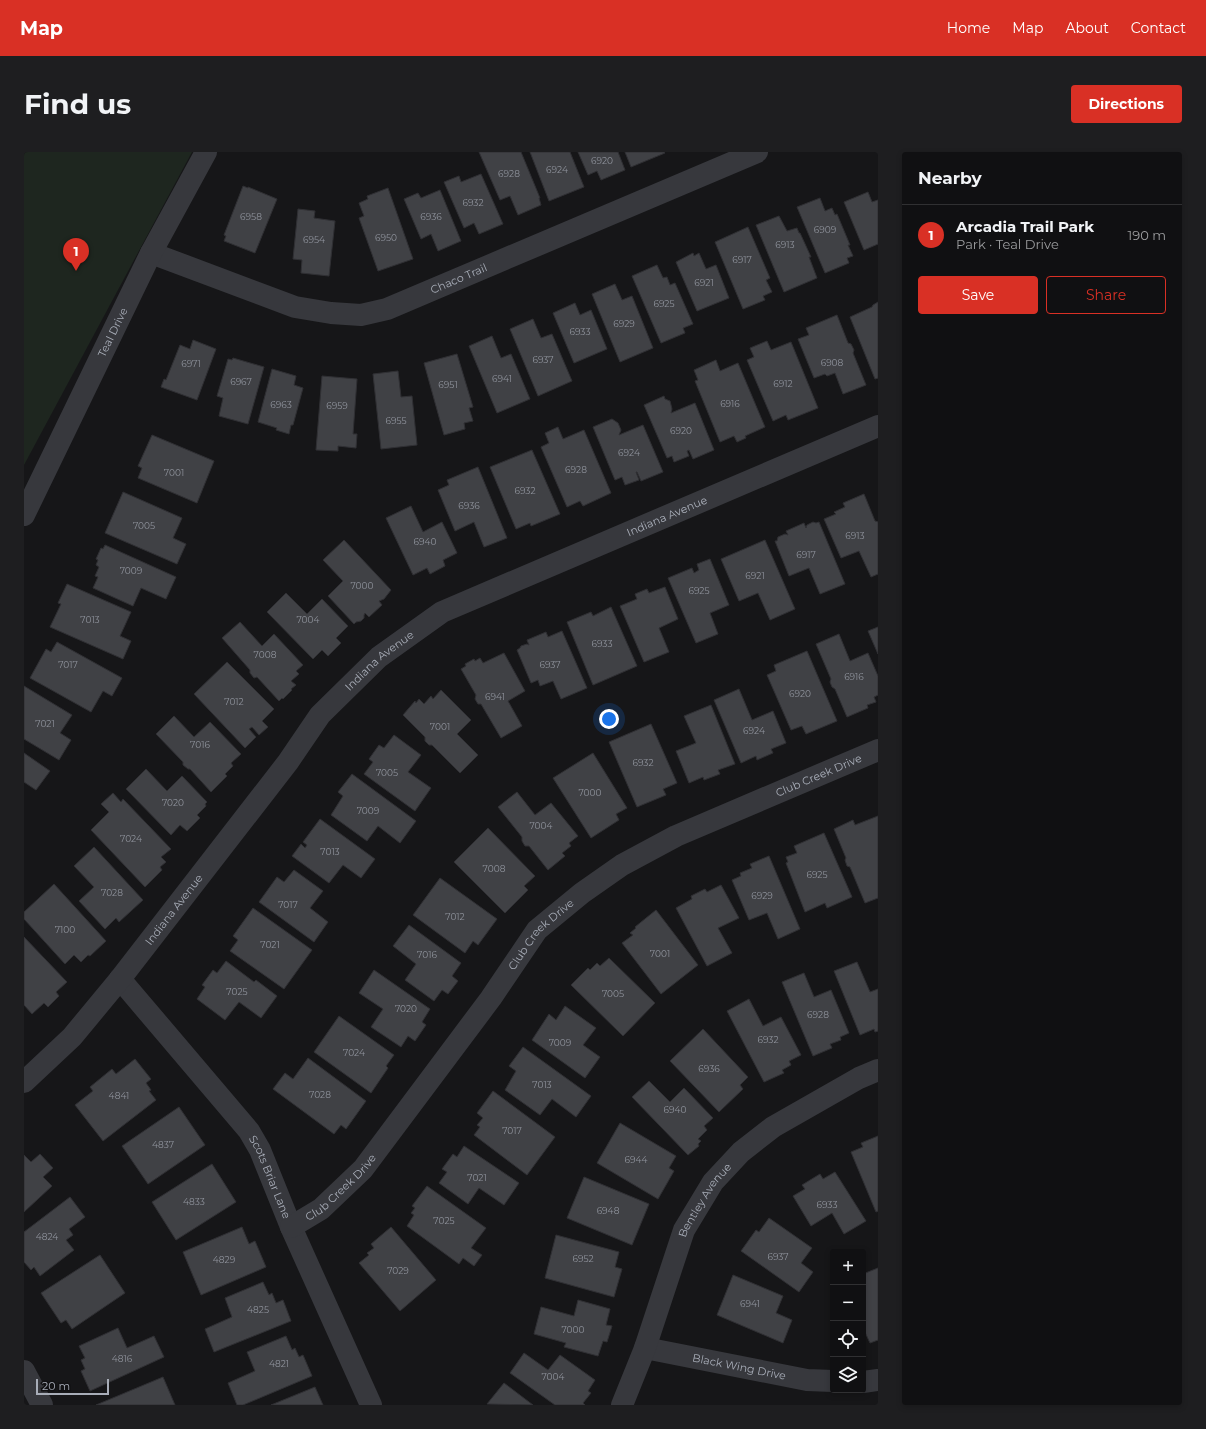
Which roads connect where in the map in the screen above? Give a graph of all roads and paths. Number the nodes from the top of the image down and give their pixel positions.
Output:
1 (206, 152) edge
2 (757, 152) edge
3 (151, 253) junction
4 (878, 426) edge
5 (24, 515) edge
6 (878, 750) edge
7 (120, 979) junction
8 (878, 1070) edge
9 (24, 1082) edge
10 (291, 1227) junction
11 (646, 1348) junction
12 (24, 1371) edge
13 (878, 1380) edge
14 (830, 1381) edge
15 (866, 1382) edge
16 (42, 1405) edge
17 (371, 1405) edge
18 (622, 1405) edge

1 - 3 street, Teal Drive
2 - 3 street, Chaco Trail
3 - 5 street, Teal Drive
4 - 7 street, Indiana Avenue
6 - 10 street, Club Creek Drive
7 - 9 street, Indiana Avenue
7 - 10 street, Scots Briar Lane
8 - 11 street, Bentley Avenue
10 - 17 street, Scots Briar Lane
11 - 14 street, Black Wing Drive
11 - 18 street, Bentley Avenue
12 - 16 street
13 - 15 street

